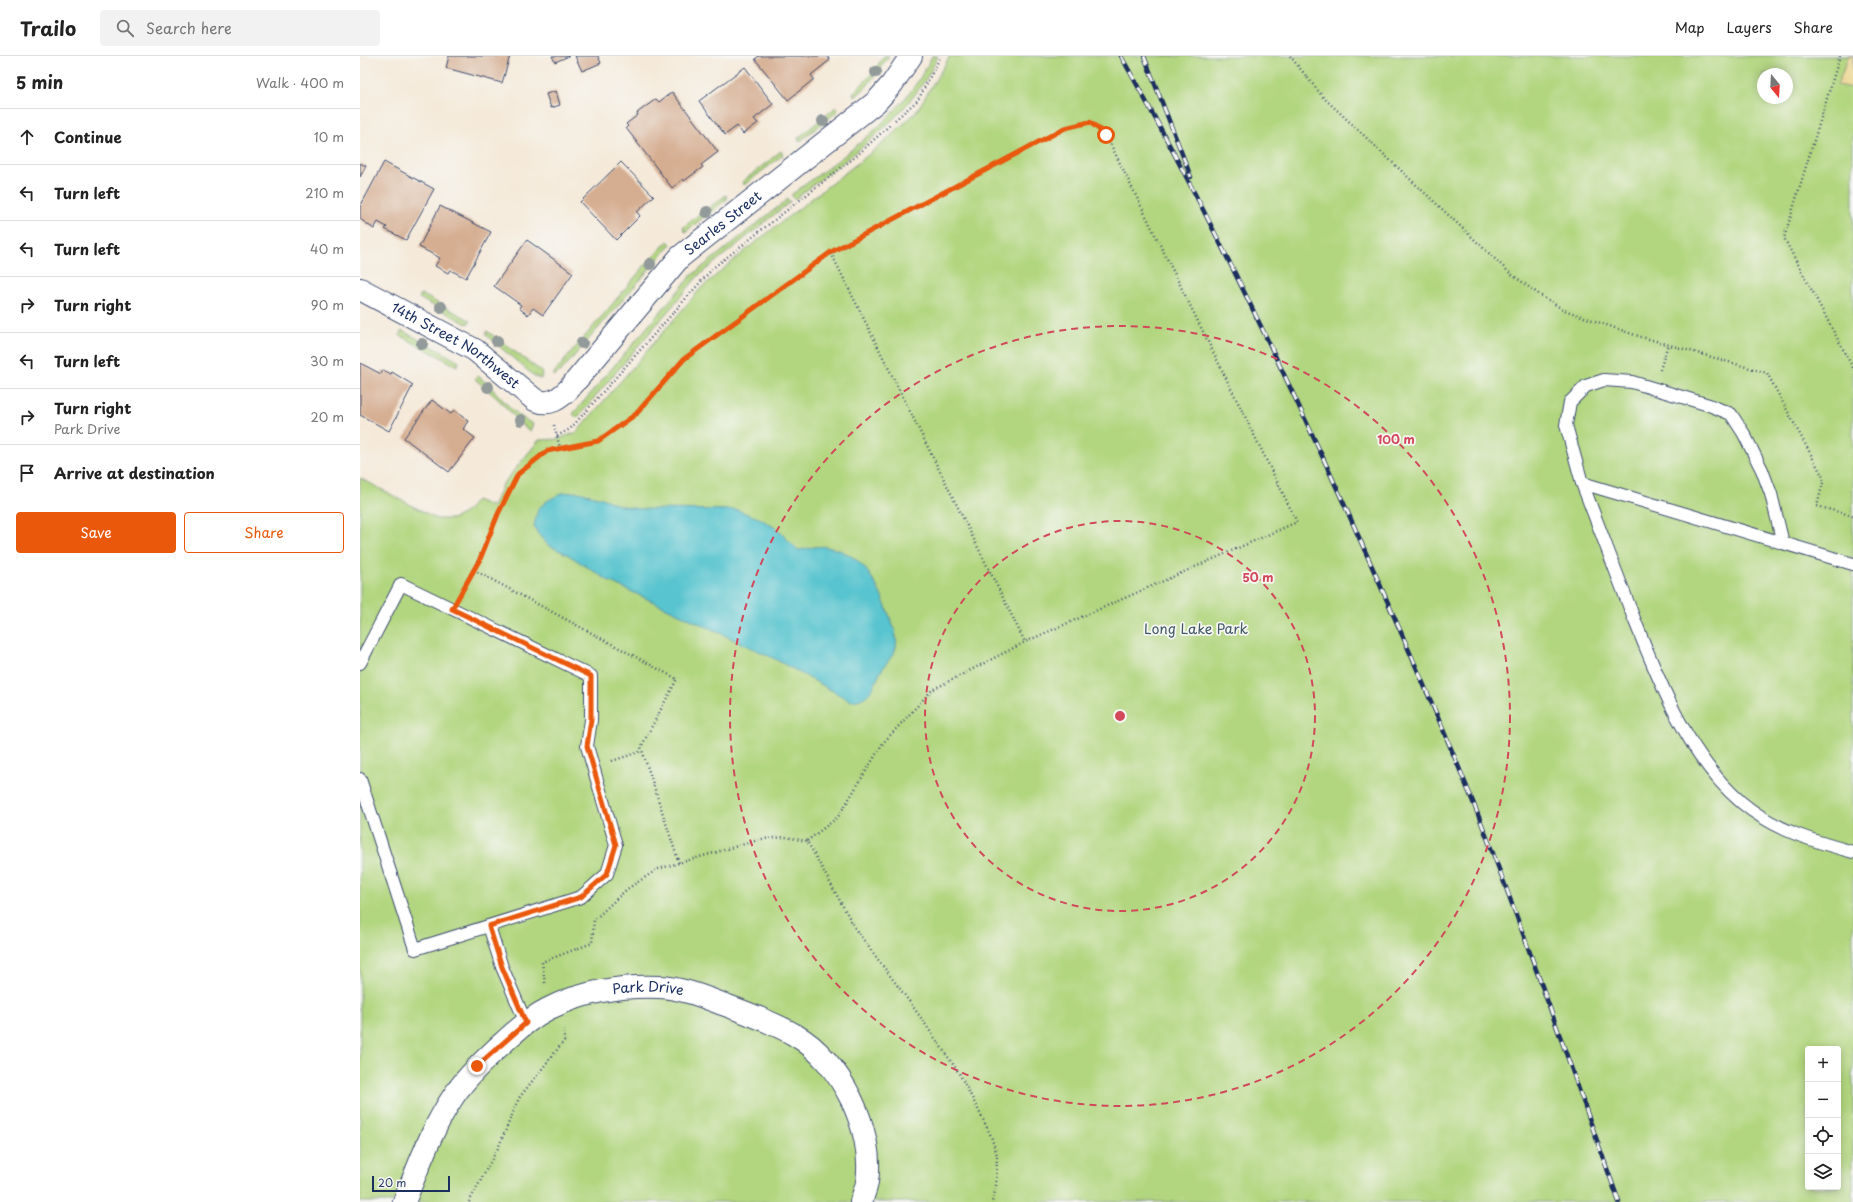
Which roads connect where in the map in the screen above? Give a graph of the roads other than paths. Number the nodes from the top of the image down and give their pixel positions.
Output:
1 (911, 56) edge
2 (360, 289) edge
3 (549, 403) joint
4 (1582, 483) junction
5 (1783, 543) junction
6 (1853, 564) edge
7 (360, 663) edge
8 (360, 779) edge
9 (1853, 852) edge
10 (489, 926) junction
11 (526, 1023) junction
12 (404, 1202) edge
13 (861, 1202) edge

1 - 3 street, Searles Street
2 - 3 street, 14th Street Northwest
4 - 5 lane
4 - 5 lane
4 - 9 lane
5 - 6 lane
7 - 10 lane
8 - 10 lane
10 - 11 lane
11 - 12 street, Park Drive
11 - 13 street, Park Drive

